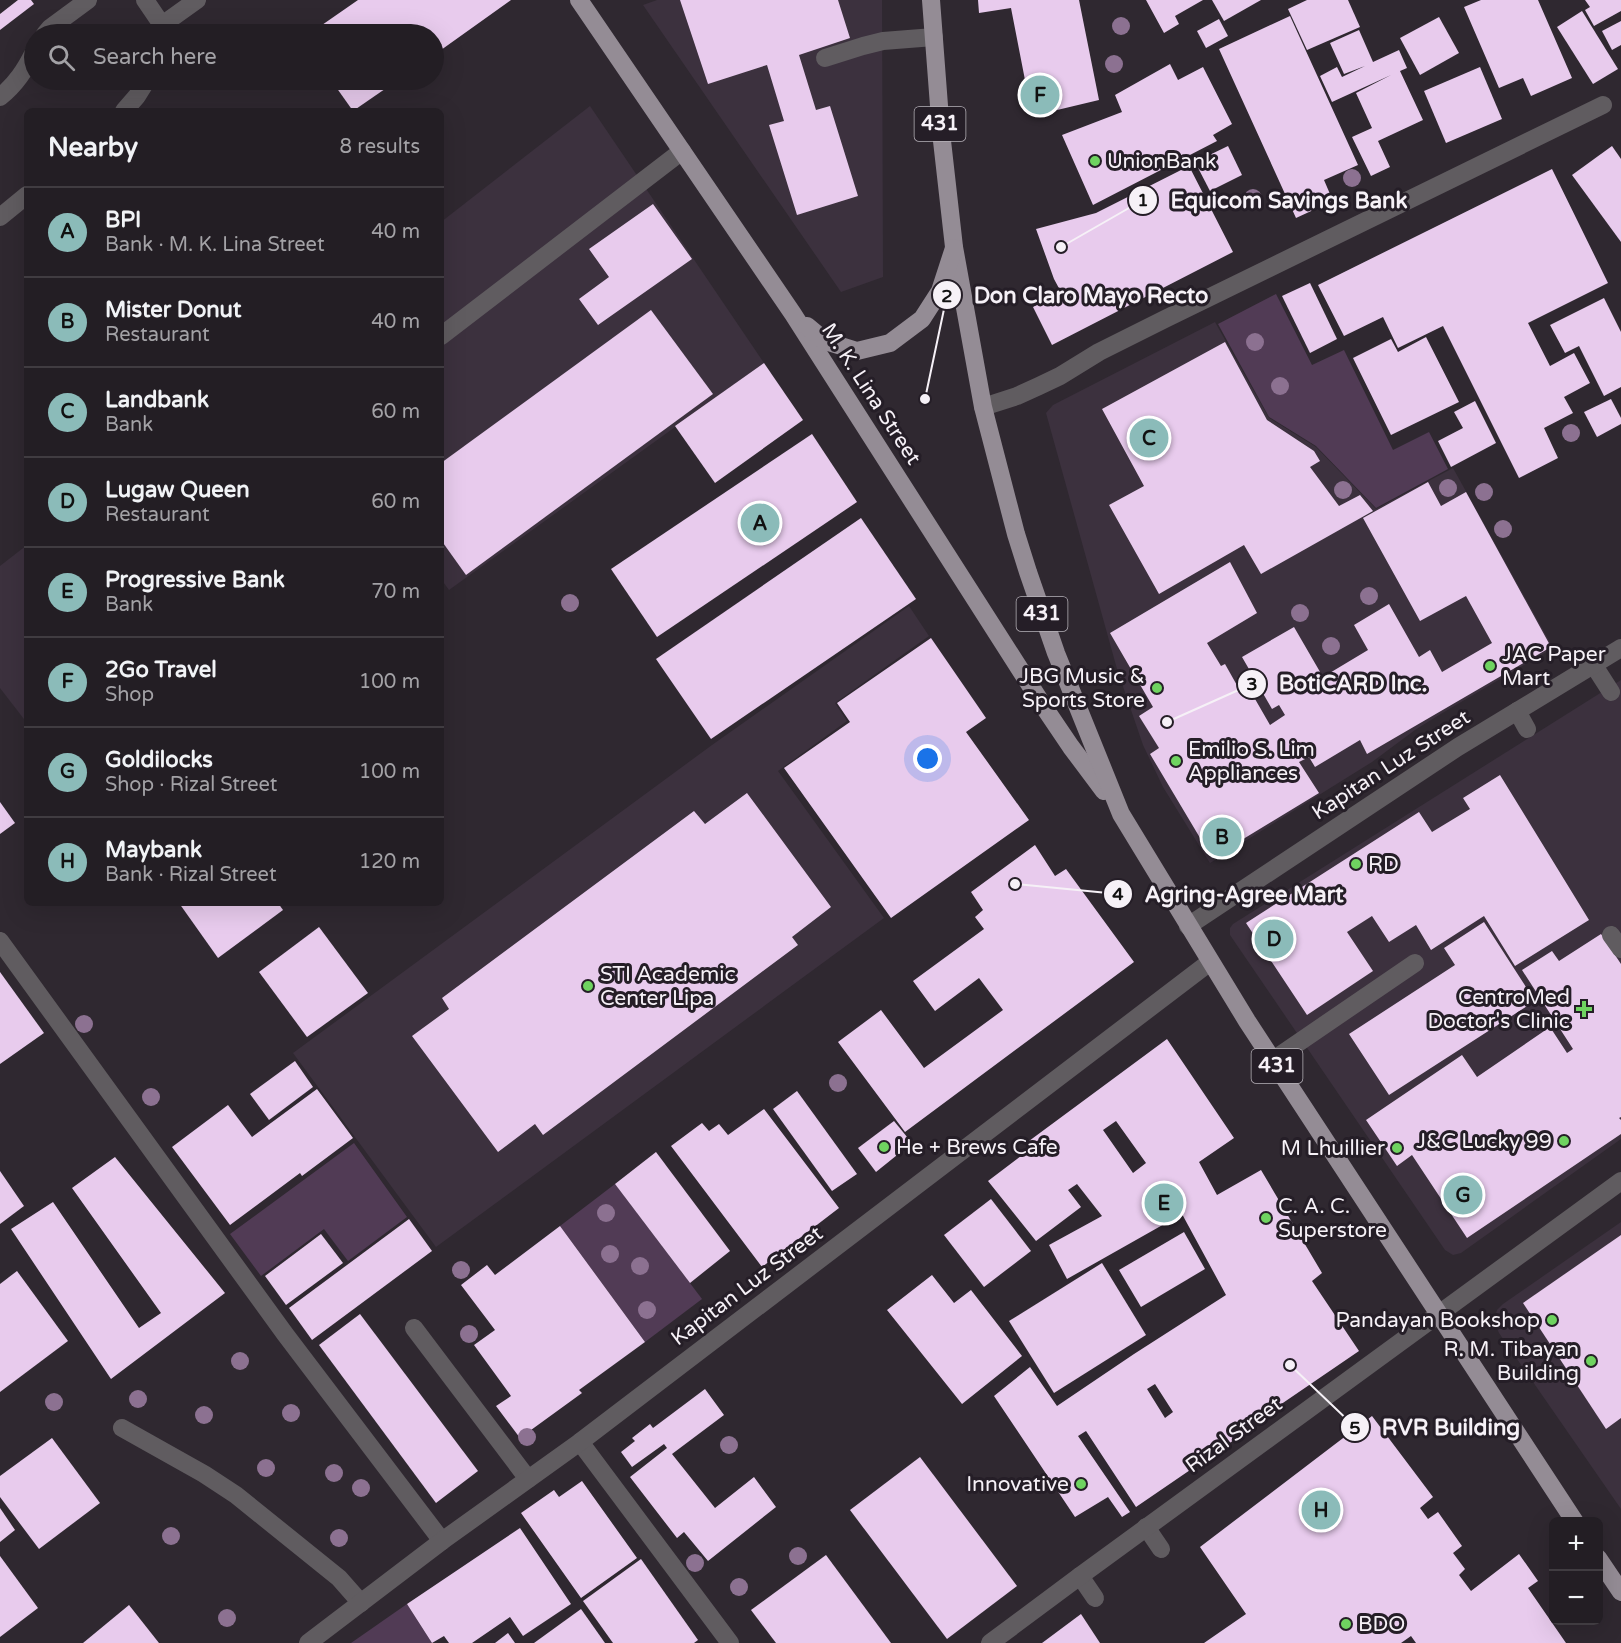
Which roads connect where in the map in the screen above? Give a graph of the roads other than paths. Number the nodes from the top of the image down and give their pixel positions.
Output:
1 (88, 0) edge
2 (145, 0) edge
3 (197, 0) edge
4 (579, 0) edge
5 (931, 0) edge
6 (55, 24) edge
7 (158, 24) edge
8 (168, 24) edge
9 (934, 37) junction
10 (825, 58) dead end
11 (24, 73) edge
12 (141, 90) edge
13 (0, 97) edge
14 (1603, 105) dead end
15 (127, 108) edge
16 (682, 151) junction
17 (24, 197) edge
18 (0, 217) edge
19 (954, 247) junction
20 (793, 314) junction
21 (444, 334) edge
22 (983, 407) junction
23 (1621, 648) edge
24 (1593, 664) junction
25 (1611, 693) dead end
26 (1517, 711) junction
27 (1527, 729) dead end
28 (1121, 814) junction
29 (1188, 926) junction
30 (0, 941) edge
31 (1210, 962) junction
32 (1415, 963) dead end
33 (1273, 1060) junction
34 (1621, 1181) edge
35 (1438, 1314) junction
36 (414, 1328) dead end
37 (122, 1428) dead end
38 (580, 1442) junction
39 (528, 1479) junction
40 (1572, 1517) edge
41 (1146, 1527) junction
42 (442, 1541) junction
43 (1161, 1549) dead end
44 (1603, 1564) edge
45 (1080, 1576) junction
46 (1621, 1592) edge
47 (1095, 1598) dead end
48 (361, 1603) junction
49 (308, 1643) edge
50 (730, 1643) edge
51 (990, 1643) edge

1 - 6 street
2 - 7 street
3 - 8 street
4 - 16 main road, M. K. Lina Street
5 - 9 main road, 431
9 - 10 street
9 - 19 main road, 431
11 - 13 street
12 - 15 street
14 - 22 street
16 - 20 main road, M. K. Lina Street
16 - 21 street
17 - 18 street
19 - 20 main road
19 - 22 main road, 431
20 - 28 main road, M. K. Lina Street
22 - 28 main road, 431
23 - 24 street, Kapitan Luz Street
24 - 25 street
24 - 26 street, Kapitan Luz Street
26 - 27 street
26 - 29 street, Kapitan Luz Street
28 - 29 main road, 431
29 - 31 main road, 431
30 - 42 street
31 - 33 main road, 431
31 - 38 street, Kapitan Luz Street
32 - 33 street
33 - 35 main road, 431
34 - 35 street, Rizal Street
35 - 40 main road, 431
35 - 41 street, Rizal Street
36 - 39 street
37 - 48 street
38 - 39 street, Kapitan Luz Street
38 - 50 street
39 - 42 street, Kapitan Luz Street
41 - 43 street
41 - 45 street, Rizal Street
42 - 48 street, Kapitan Luz Street
44 - 46 main road
45 - 47 street
45 - 51 street, Rizal Street
48 - 49 street, Kapitan Luz Street

